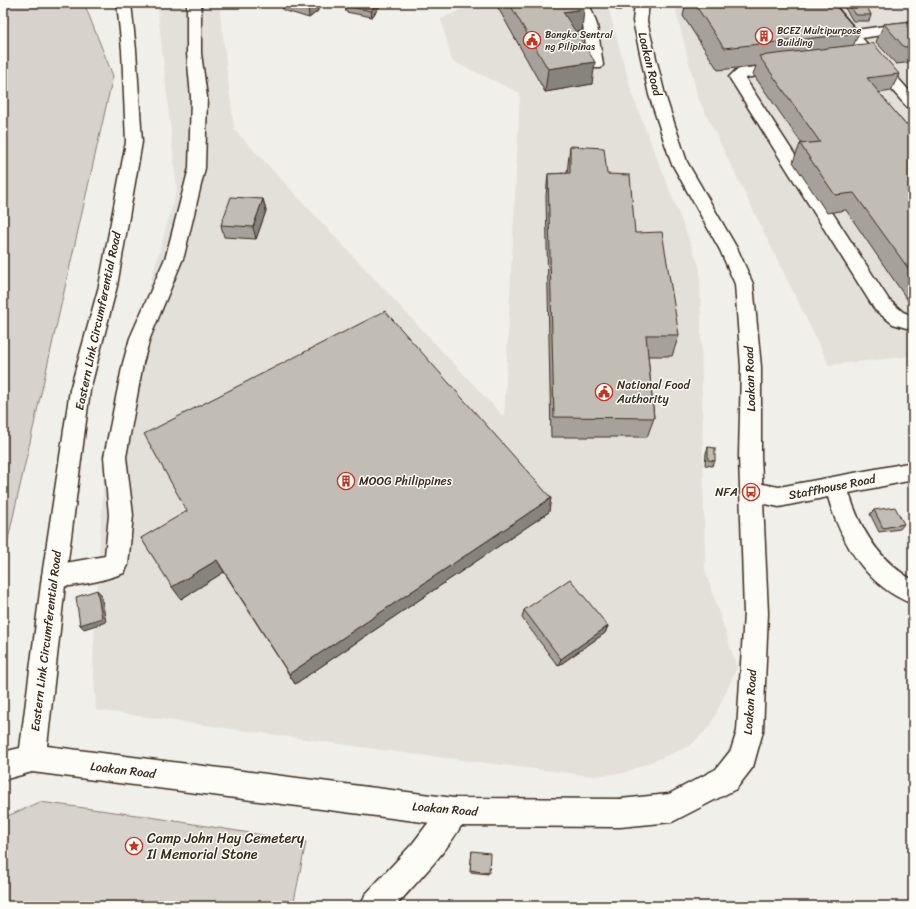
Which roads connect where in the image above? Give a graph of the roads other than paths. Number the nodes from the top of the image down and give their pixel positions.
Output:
1 (124, 3) edge
2 (194, 3) edge
3 (582, 3) edge
4 (642, 3) edge
5 (826, 3) edge
6 (913, 26) edge
7 (851, 35) junction
8 (596, 65) dead end
9 (800, 66) edge
10 (913, 104) edge
11 (913, 323) edge
12 (913, 471) edge
13 (836, 487) junction
14 (752, 492) junction
15 (54, 576) junction
16 (913, 593) edge
17 (32, 758) junction
18 (3, 766) edge
19 (454, 812) junction
20 (376, 906) edge

1 - 15 main road, Eastern Link Circumferential Road
2 - 15 main road
3 - 8 main road
4 - 14 main road, Loakan Road
5 - 7 main road
6 - 7 main road
7 - 10 main road
9 - 11 main road
12 - 13 main road, Staffhouse Road
13 - 14 main road, Staffhouse Road
13 - 16 main road
14 - 19 main road, Loakan Road
15 - 17 main road, Eastern Link Circumferential Road
17 - 18 main road, Loakan Road
17 - 19 main road, Loakan Road
19 - 20 main road

